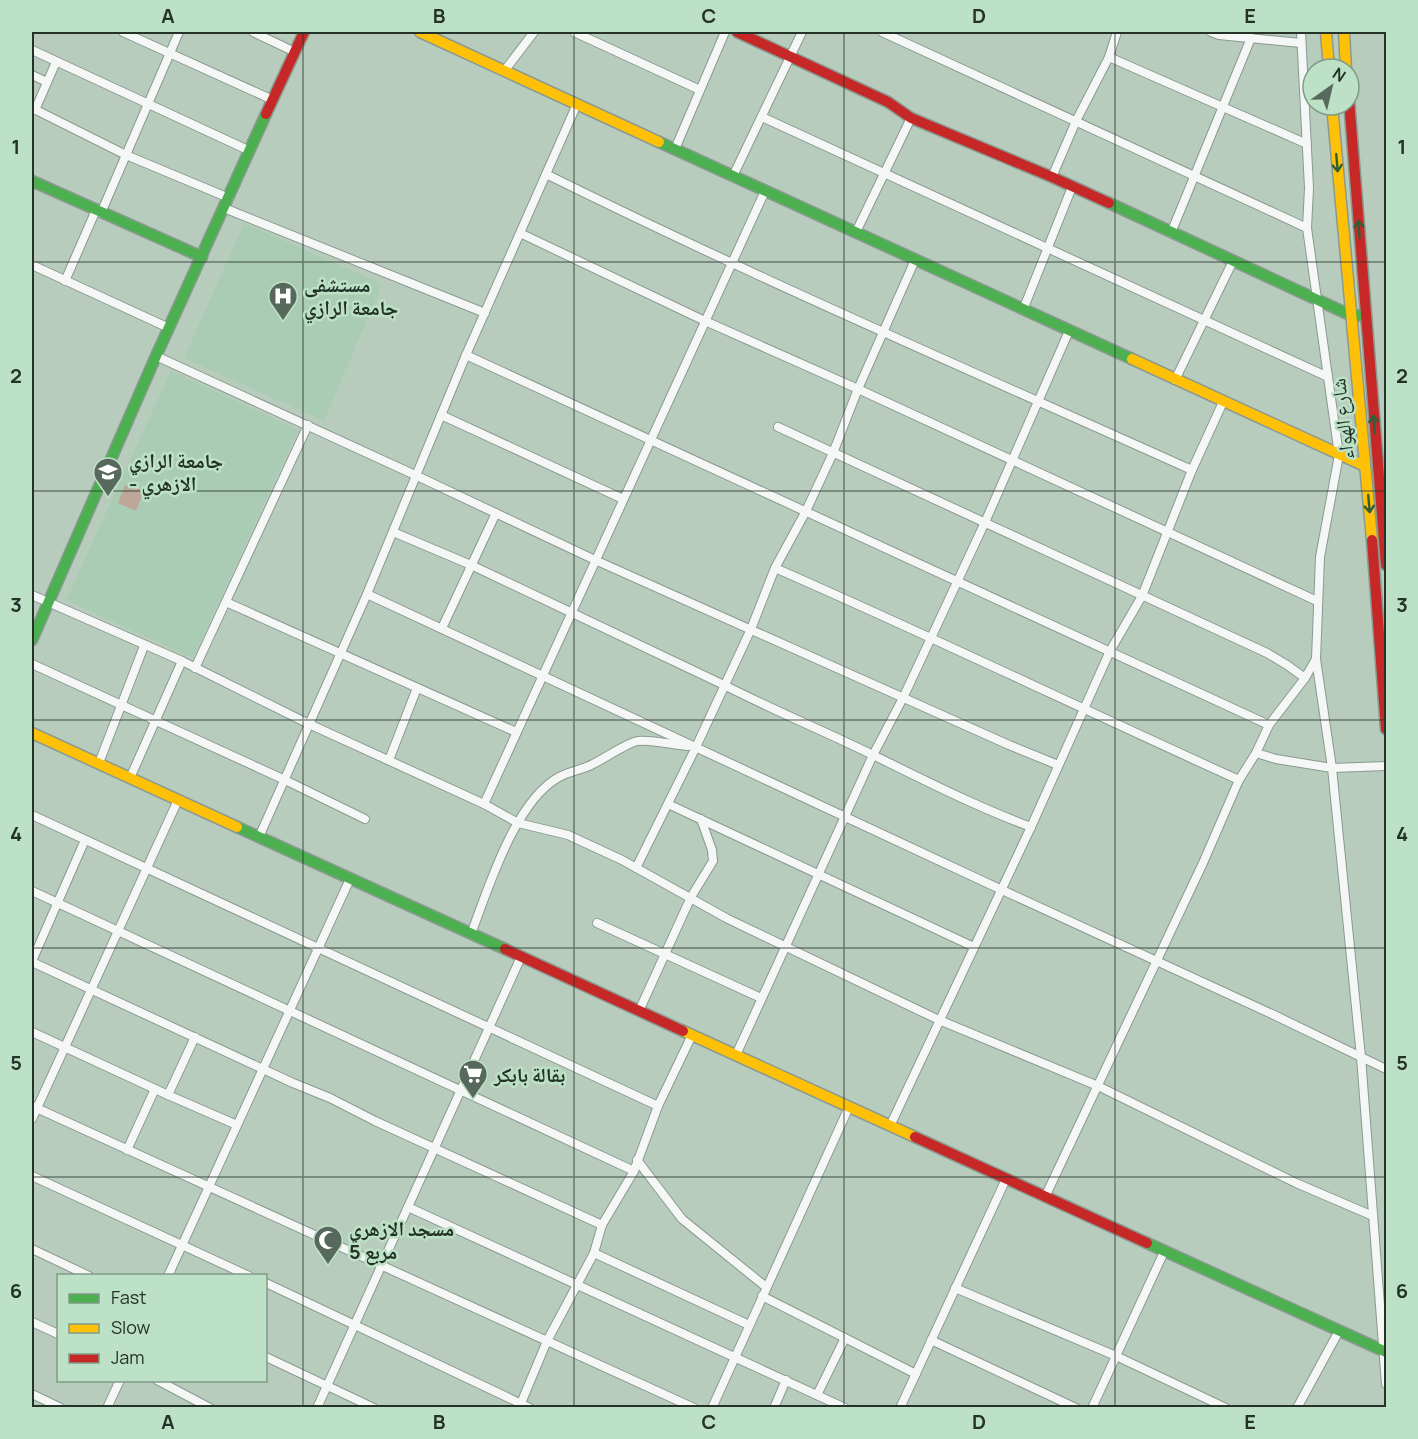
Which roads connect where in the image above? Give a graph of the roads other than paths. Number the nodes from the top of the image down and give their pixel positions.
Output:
1 (123, 32) edge
2 (179, 32) edge
3 (253, 32) edge
4 (304, 32) edge
5 (420, 32) edge
6 (534, 32) edge
7 (574, 32) edge
8 (725, 32) edge
9 (737, 32) edge
10 (802, 32) edge
11 (882, 32) edge
12 (1117, 32) edge
13 (1301, 32) edge
14 (1326, 32) edge
15 (1344, 32) edge
16 (1217, 33) edge
17 (900, 35) edge
18 (1251, 38) junction
19 (1302, 43) junction
20 (32, 50) edge
21 (296, 52) junction
22 (170, 53) junction
23 (790, 56) junction
24 (1109, 57) junction
25 (1328, 57) edge
26 (1345, 57) edge
27 (56, 62) junction
28 (505, 70) junction
29 (32, 75) edge
30 (47, 82) junction
31 (700, 90) junction
32 (273, 100) junction
33 (578, 104) junction
34 (148, 105) junction
35 (1222, 106) junction
36 (33, 109) edge
37 (762, 117) junction
38 (1333, 117) edge
39 (1350, 117) edge
40 (910, 118) junction
41 (1076, 121) junction
42 (1307, 144) junction
43 (675, 149) junction
44 (250, 151) junction
45 (126, 155) junction
46 (884, 172) junction
47 (546, 174) junction
48 (733, 176) junction
49 (1194, 176) junction
50 (1052, 177) junction
51 (32, 181) edge
52 (1072, 187) junction
53 (765, 190) junction
54 (226, 203) junction
55 (99, 211) junction
56 (1307, 228) junction
57 (856, 232) junction
58 (1171, 233) junction
59 (522, 234) junction
60 (1048, 249) junction
61 (202, 257) junction
62 (915, 260) junction
63 (1233, 261) junction
64 (732, 263) junction
65 (32, 265) edge
66 (65, 281) junction
67 (1318, 301) junction
68 (1023, 310) junction
69 (485, 313) junction
70 (1350, 315) junction
71 (1366, 316) junction
72 (705, 321) junction
73 (1205, 322) junction
74 (169, 328) junction
75 (884, 331) junction
76 (1069, 331) junction
77 (466, 355) junction
78 (156, 356) junction
79 (1328, 377) junction
80 (1175, 380) junction
81 (858, 388) junction
82 (1039, 401) junction
83 (1223, 402) junction
84 (441, 415) junction
85 (308, 425) junction
86 (777, 427) dead end
87 (650, 440) junction
88 (833, 453) junction
89 (1339, 455) junction
90 (1013, 460) junction
91 (1365, 466) junction
92 (1192, 470) junction
93 (415, 475) junction
94 (623, 499) junction
95 (806, 511) junction
96 (496, 513) junction
97 (985, 522) junction
98 (1167, 531) junction
99 (393, 532) junction
100 (595, 560) junction
101 (471, 565) junction
102 (1386, 565) edge
103 (775, 568) junction
104 (958, 581) junction
105 (367, 594) junction
106 (32, 595) edge
107 (1142, 596) junction
108 (1317, 601) junction
109 (226, 602) junction
110 (47, 603) junction
111 (571, 612) junction
112 (442, 628) junction
113 (751, 628) junction
114 (932, 637) junction
115 (32, 640) edge
116 (144, 646) junction
117 (1110, 651) junction
118 (340, 654) junction
119 (1316, 659) junction
120 (182, 662) junction
121 (32, 664) edge
122 (195, 668) junction
123 (542, 676) junction
124 (1305, 678) junction
125 (724, 685) junction
126 (417, 688) junction
127 (903, 698) junction
128 (122, 706) junction
129 (1083, 709) junction
130 (155, 721) junction
131 (309, 724) junction
132 (1269, 725) junction
133 (1386, 729) edge
134 (516, 732) junction
135 (32, 733) edge
136 (696, 747) junction
137 (1256, 753) junction
138 (873, 755) junction
139 (389, 760) junction
140 (99, 763) junction
141 (1058, 765) junction
142 (1386, 766) edge
143 (1332, 768) junction
144 (130, 778) junction
145 (285, 780) junction
146 (1239, 780) junction
147 (178, 800) junction
148 (484, 804) junction
149 (668, 804) junction
150 (32, 815) edge
151 (845, 816) junction
152 (365, 819) dead end
153 (701, 819) junction
154 (518, 823) junction
155 (1031, 827) junction
156 (259, 837) junction
157 (85, 840) junction
158 (147, 868) junction
159 (636, 868) junction
160 (819, 876) junction
161 (350, 879) junction
162 (1002, 890) junction
163 (32, 891) edge
164 (691, 897) junction
165 (57, 903) junction
166 (597, 923) dead end
167 (118, 931) junction
168 (471, 934) junction
169 (785, 946) junction
170 (974, 947) junction
171 (319, 948) junction
172 (665, 955) junction
173 (521, 957) junction
174 (32, 962) edge
175 (1157, 962) junction
176 (91, 990) junction
177 (761, 998) junction
178 (290, 1010) junction
179 (639, 1011) junction
180 (939, 1020) junction
181 (489, 1028) junction
182 (32, 1032) edge
183 (692, 1035) junction
184 (195, 1037) junction
185 (64, 1047) junction
186 (736, 1055) junction
187 (1361, 1057) junction
188 (263, 1069) junction
189 (1386, 1069) edge
190 (1098, 1086) junction
191 (155, 1089) junction
192 (461, 1090) junction
193 (168, 1095) junction
194 (658, 1106) junction
195 (34, 1107) edge
196 (849, 1107) junction
197 (32, 1119) edge
198 (237, 1125) junction
199 (890, 1126) junction
200 (435, 1148) junction
201 (127, 1150) junction
202 (637, 1160) junction
203 (634, 1171) junction
204 (32, 1176) edge
205 (1006, 1179) junction
206 (209, 1187) junction
207 (1045, 1197) junction
208 (408, 1207) junction
209 (1373, 1216) junction
210 (602, 1225) junction
211 (182, 1244) junction
212 (32, 1249) edge
213 (1164, 1251) junction
214 (594, 1253) junction
215 (381, 1265) junction
216 (87, 1274) edge
217 (168, 1274) edge
218 (247, 1274) edge
219 (267, 1283) edge
220 (579, 1285) junction
221 (955, 1288) junction
222 (764, 1292) junction
223 (32, 1322) edge
224 (354, 1325) junction
225 (749, 1325) junction
226 (1339, 1331) junction
227 (57, 1334) edge
228 (845, 1338) junction
229 (932, 1340) junction
230 (547, 1341) junction
231 (1385, 1351) edge
232 (735, 1356) junction
233 (1116, 1356) junction
234 (267, 1357) edge
235 (916, 1374) junction
236 (786, 1380) junction
237 (119, 1382) edge
238 (161, 1382) edge
239 (1386, 1384) edge
240 (327, 1386) junction
241 (32, 1394) edge
242 (817, 1395) junction
243 (520, 1405) edge
244 (61, 1407) edge
245 (107, 1407) edge
246 (210, 1407) edge
247 (316, 1407) edge
248 (374, 1407) edge
249 (530, 1407) edge
250 (694, 1407) edge
251 (712, 1407) edge
252 (774, 1407) edge
253 (845, 1407) edge
254 (900, 1407) edge
255 (1076, 1407) edge
256 (1092, 1407) edge
257 (1226, 1407) edge
258 (1297, 1407) edge

1 - 22 street
2 - 22 street
3 - 21 street
4 - 21 street
5 - 28 street
6 - 28 street
7 - 31 street
8 - 31 street
9 - 23 street
10 - 23 street
11 - 17 street
12 - 24 street
13 - 19 street
14 - 25 street
15 - 26 street
16 - 18 street
17 - 41 street
18 - 19 street
18 - 35 street
19 - 42 street
20 - 27 street
21 - 32 street
22 - 32 street
22 - 34 street
23 - 37 street
23 - 40 street
24 - 35 street
24 - 41 street
27 - 30 street
27 - 34 street
28 - 33 street
29 - 30 street
30 - 36 street
31 - 43 street
32 - 44 street
33 - 43 street
33 - 47 street
34 - 44 street
34 - 45 street
35 - 42 street
35 - 49 street
36 - 45 street
37 - 46 street
37 - 48 street
38 -> 70 street, شارع الهواء
71 -> 39 street, شارع الهواء
40 - 46 street
40 - 50 street
41 - 49 street
41 - 50 street
42 - 56 street
43 - 48 street
44 - 54 street
45 - 54 street
45 - 55 street
46 - 57 street
46 - 60 street
47 - 59 street
47 - 64 street
48 - 53 street
49 - 56 street
49 - 58 street
50 - 52 street
51 - 55 street
52 - 58 street
52 - 60 street
53 - 57 street
53 - 64 street
54 - 61 street
54 - 69 street
55 - 61 street
55 - 66 street
56 - 67 street
57 - 62 street
58 - 63 street
59 - 69 street
59 - 72 street
60 - 68 street
60 - 73 street
61 - 74 street
62 - 68 street
62 - 75 street
63 - 67 street
63 - 73 street
64 - 72 street
64 - 75 street
65 - 66 street
66 - 74 street
67 - 70 street
67 - 79 street
68 - 76 street
69 - 77 street
70 - 71 street
70 - 91 street, شارع الهواء
102 -> 71 street, شارع الهواء
72 - 81 street
72 - 87 street
73 - 79 street
73 - 80 street
74 - 78 street
75 - 81 street
75 - 82 street
76 - 80 street
76 - 82 street
77 - 84 street
77 - 87 street
78 - 85 street
78 - 110 street
79 - 89 street
80 - 83 street
81 - 88 street
81 - 90 street
82 - 90 street
82 - 92 street
83 - 89 street
83 - 92 street
84 - 93 street
84 - 94 street
85 - 93 street
85 - 109 street
86 - 88 street
87 - 94 street
87 - 95 street
88 - 95 street
88 - 97 street
89 - 91 street
89 - 108 street
90 - 97 street
90 - 98 street
91 -> 133 street, شارع الهواء
92 - 98 street
93 - 96 street
93 - 99 street
94 - 100 street
95 - 103 street
95 - 104 street
96 - 100 street
96 - 101 street
97 - 104 street
97 - 107 street
98 - 107 street
98 - 108 street
99 - 101 street
99 - 105 street
100 - 111 street
100 - 113 street
101 - 111 street
101 - 112 street
103 - 113 street
103 - 114 street
104 - 114 street
104 - 117 street
105 - 112 street
105 - 118 street
106 - 110 street
107 - 117 street
107 - 124 street
108 - 119 street
109 - 118 street
109 - 122 street
110 - 115 street
110 - 116 street
111 - 123 street
111 - 125 street
112 - 123 street
113 - 125 street
113 - 127 street
114 - 127 street
114 - 129 street
116 - 120 street
116 - 128 street
117 - 129 street
117 - 132 street
118 - 126 street
118 - 131 street
119 - 124 street
119 - 143 street
120 - 122 street
120 - 130 street
121 - 128 street
122 - 131 street
123 - 134 street
123 - 136 street
124 - 132 street
125 - 136 street
125 - 138 street
126 - 134 street
126 - 139 street
127 - 138 street
127 - 141 street
128 - 130 street
128 - 140 street
129 - 141 street
129 - 146 street
130 - 144 street
130 - 145 street
131 - 139 street
131 - 145 street
132 - 137 street
134 - 148 street
135 - 140 street
136 - 149 street
136 - 151 street
136 - 154 street
137 - 143 street
137 - 146 street
138 - 151 street
138 - 155 street
139 - 148 street
140 - 144 street
141 - 155 street
142 - 143 street
143 - 187 street
144 - 147 street
145 - 152 street
145 - 156 street
146 - 175 street
147 - 156 street
147 - 158 street
148 - 154 street
149 - 153 street
149 - 159 street
150 - 157 street
151 - 160 street
151 - 162 street
153 - 160 street
153 - 164 street
154 - 159 street
154 - 168 street
155 - 162 street
156 - 161 street
157 - 158 street
157 - 165 street
158 - 167 street
158 - 171 street
159 - 164 street
160 - 169 street
160 - 170 street
161 - 168 street
161 - 171 street
162 - 170 street
162 - 175 street
163 - 165 street
164 - 169 street
164 - 172 street
165 - 167 street
165 - 174 street
166 - 172 street
167 - 176 street
167 - 178 street
168 - 173 street
169 - 177 street
169 - 180 street
170 - 180 street
171 - 178 street
171 - 181 street
172 - 177 street
172 - 179 street
173 - 179 street
173 - 181 street
174 - 176 street
175 - 187 street
175 - 190 street
176 - 184 street
176 - 185 street
177 - 186 street
178 - 188 street
178 - 192 street
179 - 183 street
180 - 190 street
180 - 199 street
181 - 192 street
181 - 194 street
182 - 185 street
183 - 186 street
183 - 194 street
184 - 188 street
184 - 193 street
185 - 191 street
185 - 195 street
186 - 196 street
187 - 189 street
187 - 209 street
188 - 198 street
188 - 200 street
190 - 207 street
190 - 209 street
191 - 193 street
191 - 201 street
192 - 200 street
192 - 203 street
193 - 198 street
194 - 202 street
195 - 197 street
195 - 201 street
196 - 199 street
196 - 222 street
198 - 206 street
199 - 205 street
200 - 208 street
200 - 210 street
201 - 206 street
202 - 203 street
202 - 222 street
203 - 210 street
204 - 211 street
205 - 207 street
205 - 221 street
206 - 211 street
206 - 215 street
207 - 213 street
208 - 215 street
208 - 220 street
209 - 231 street
210 - 214 street
211 - 217 street
211 - 218 street
212 - 216 street
213 - 226 street
213 - 233 street
214 - 220 street
214 - 225 street
215 - 224 street
215 - 230 street
219 - 224 street
220 - 230 street
220 - 232 street
221 - 229 street
221 - 233 street
222 - 225 street
222 - 228 street
223 - 227 street
224 - 240 street
224 - 243 street
225 - 232 street
226 - 231 street
226 - 258 street
228 - 235 street
228 - 242 street
229 - 235 street
229 - 255 street
230 - 243 street
230 - 250 street
231 - 239 street
232 - 236 street
232 - 251 street
233 - 256 street
233 - 257 street
234 - 240 street
235 - 254 street
236 - 242 street
236 - 252 street
237 - 245 street
238 - 246 street
240 - 247 street
240 - 248 street
241 - 244 street
242 - 253 street
243 - 249 street

